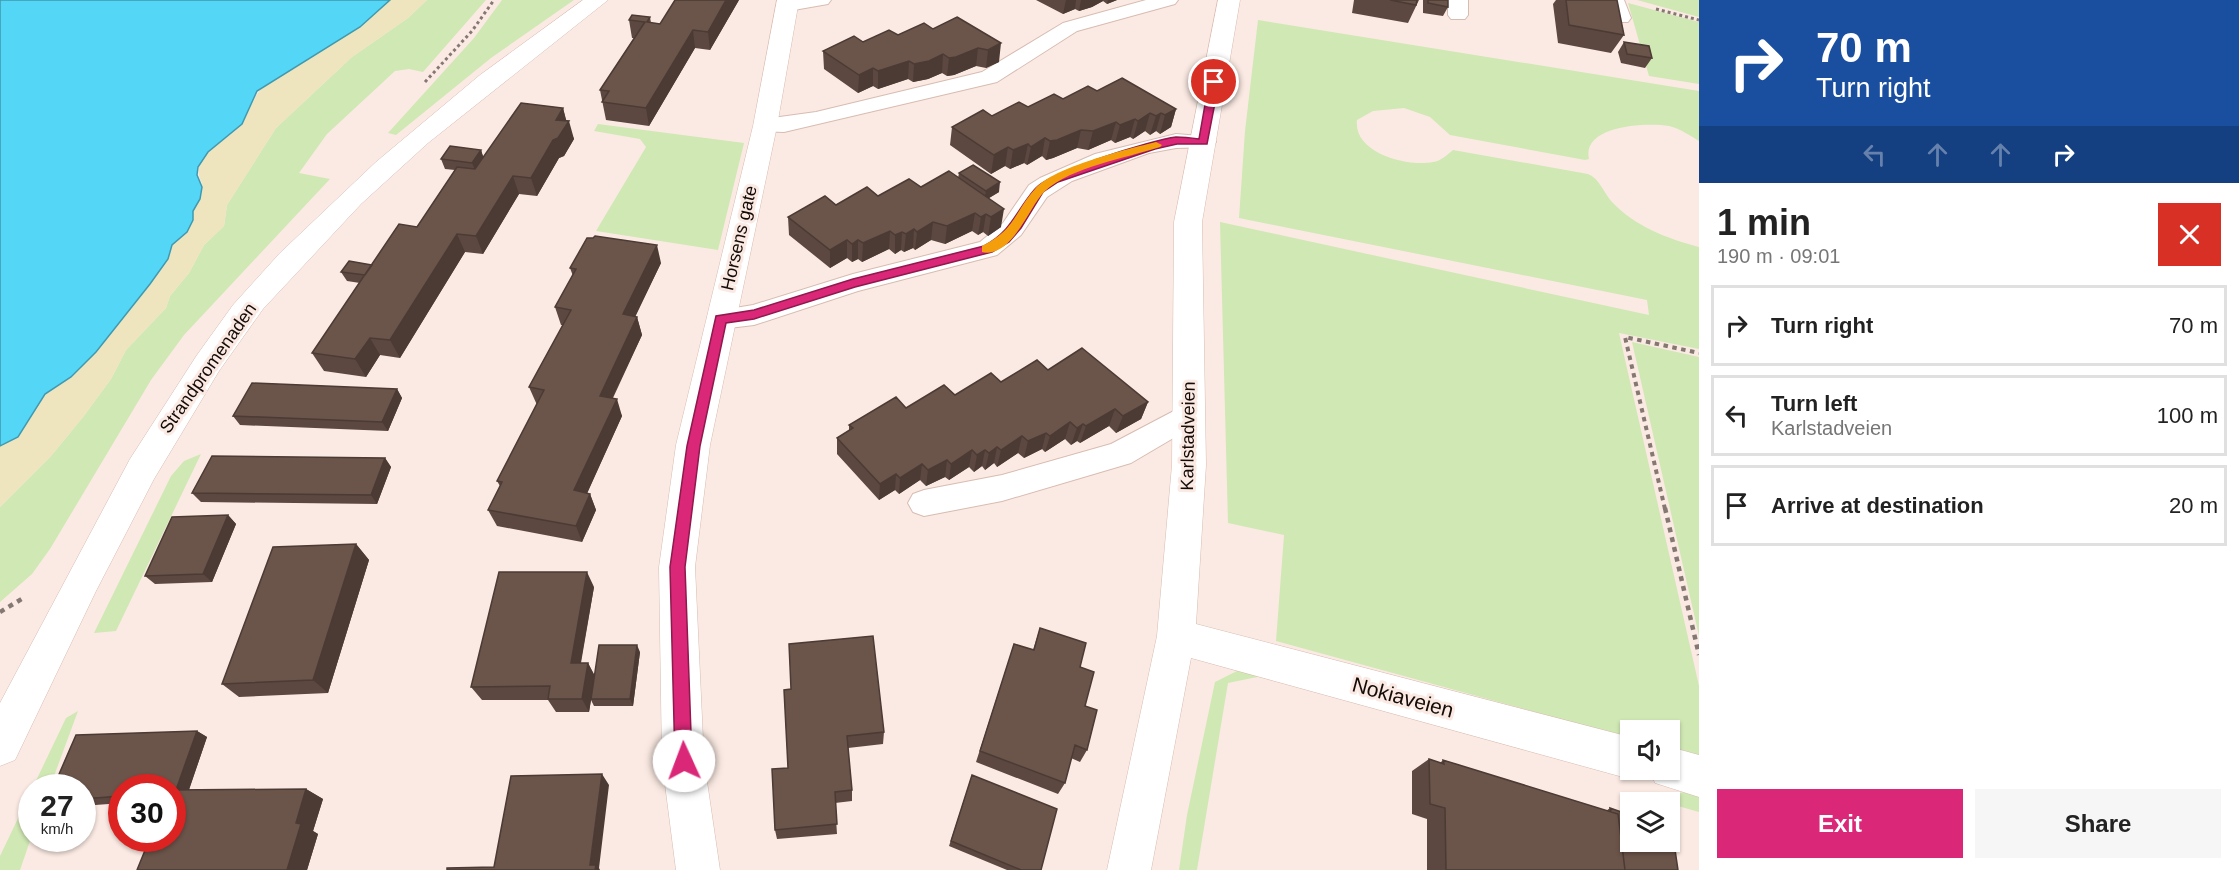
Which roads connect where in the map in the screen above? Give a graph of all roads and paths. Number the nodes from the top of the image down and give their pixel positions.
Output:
1 (597, 0) edge
2 (821, 0) edge
3 (1168, 0) edge
4 (1229, 0) edge
5 (788, 2) edge
6 (1656, 9) dead end
7 (1699, 20) edge
8 (765, 126) junction
9 (1204, 142) junction
10 (721, 319) junction
11 (1699, 352) edge
12 (1189, 415) junction
13 (924, 502) dead end
14 (31, 594) dead end
15 (0, 612) edge
16 (1176, 636) junction
17 (1699, 655) edge
18 (0, 746) edge
19 (1620, 755) edge
20 (1680, 771) edge
21 (1699, 776) edge
22 (698, 870) edge
23 (1129, 870) edge

1 - 18 street, Strandpromenaden
2 - 5 lane
3 - 8 lane
4 - 9 street, Karlstadveien
5 - 8 street, Horsens gate
6 - 7 path
8 - 10 street, Horsens gate
9 - 10 lane
9 - 12 street, Karlstadveien
10 - 22 street, Horsens gate
11 - 17 path
12 - 13 lane
12 - 16 street, Karlstadveien
14 - 15 path
16 - 19 street, Nokiaveien
16 - 23 street, Karlstadveien
20 - 21 street

